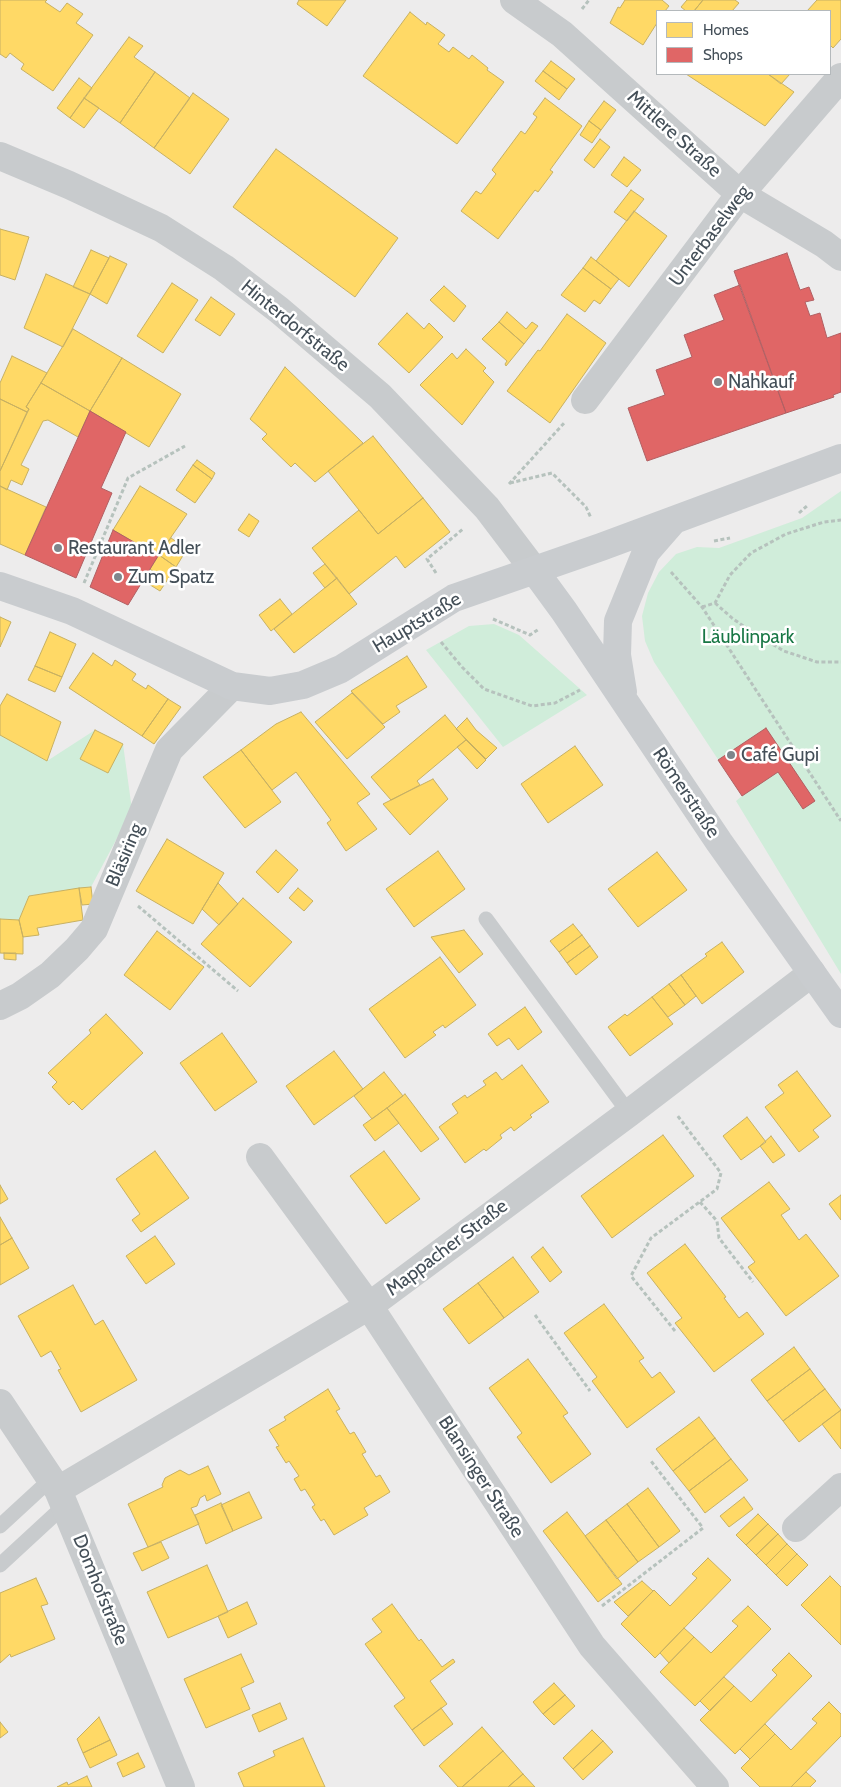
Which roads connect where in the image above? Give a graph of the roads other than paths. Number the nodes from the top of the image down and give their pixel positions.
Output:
1 (514, 0) edge
2 (841, 77) edge
3 (0, 156) edge
4 (740, 194) junction
5 (841, 257) edge
6 (586, 400) road end
7 (841, 458) edge
8 (674, 520) junction
9 (534, 570) junction
10 (0, 586) edge
11 (232, 686) junction
12 (624, 701) junction
13 (486, 919) dead end
14 (812, 973) junction
15 (0, 1006) edge
16 (841, 1014) edge
17 (629, 1113) junction
18 (260, 1158) dead end
19 (369, 1306) junction
20 (0, 1403) edge
21 (841, 1487) edge
22 (58, 1491) junction
23 (0, 1526) edge
24 (796, 1528) dead end
25 (0, 1565) edge
26 (181, 1787) edge
27 (715, 1787) edge

1 - 4 street, Mittlere Straße
2 - 4 street, Unterbaselweg
3 - 9 street, Hinterdorfstraße
4 - 5 street, Mittlere Straße
4 - 6 street, Unterbaselweg
7 - 8 street, Hauptstraße
8 - 9 street, Hauptstraße
8 - 12 street
9 - 11 street, Hauptstraße
9 - 12 street, Römerstraße
10 - 11 street, Hauptstraße
11 - 15 street, Bläsiring
12 - 14 street, Römerstraße
13 - 17 lane
14 - 16 street, Römerstraße
14 - 17 street, Mappacher Straße
17 - 19 street, Mappacher Straße
18 - 19 street, Blansinger Straße
19 - 22 street, Mappacher Straße
19 - 27 street, Blansinger Straße
20 - 22 street, Domhofstraße
21 - 24 street
22 - 23 lane
22 - 25 lane
22 - 26 street, Domhofstraße

